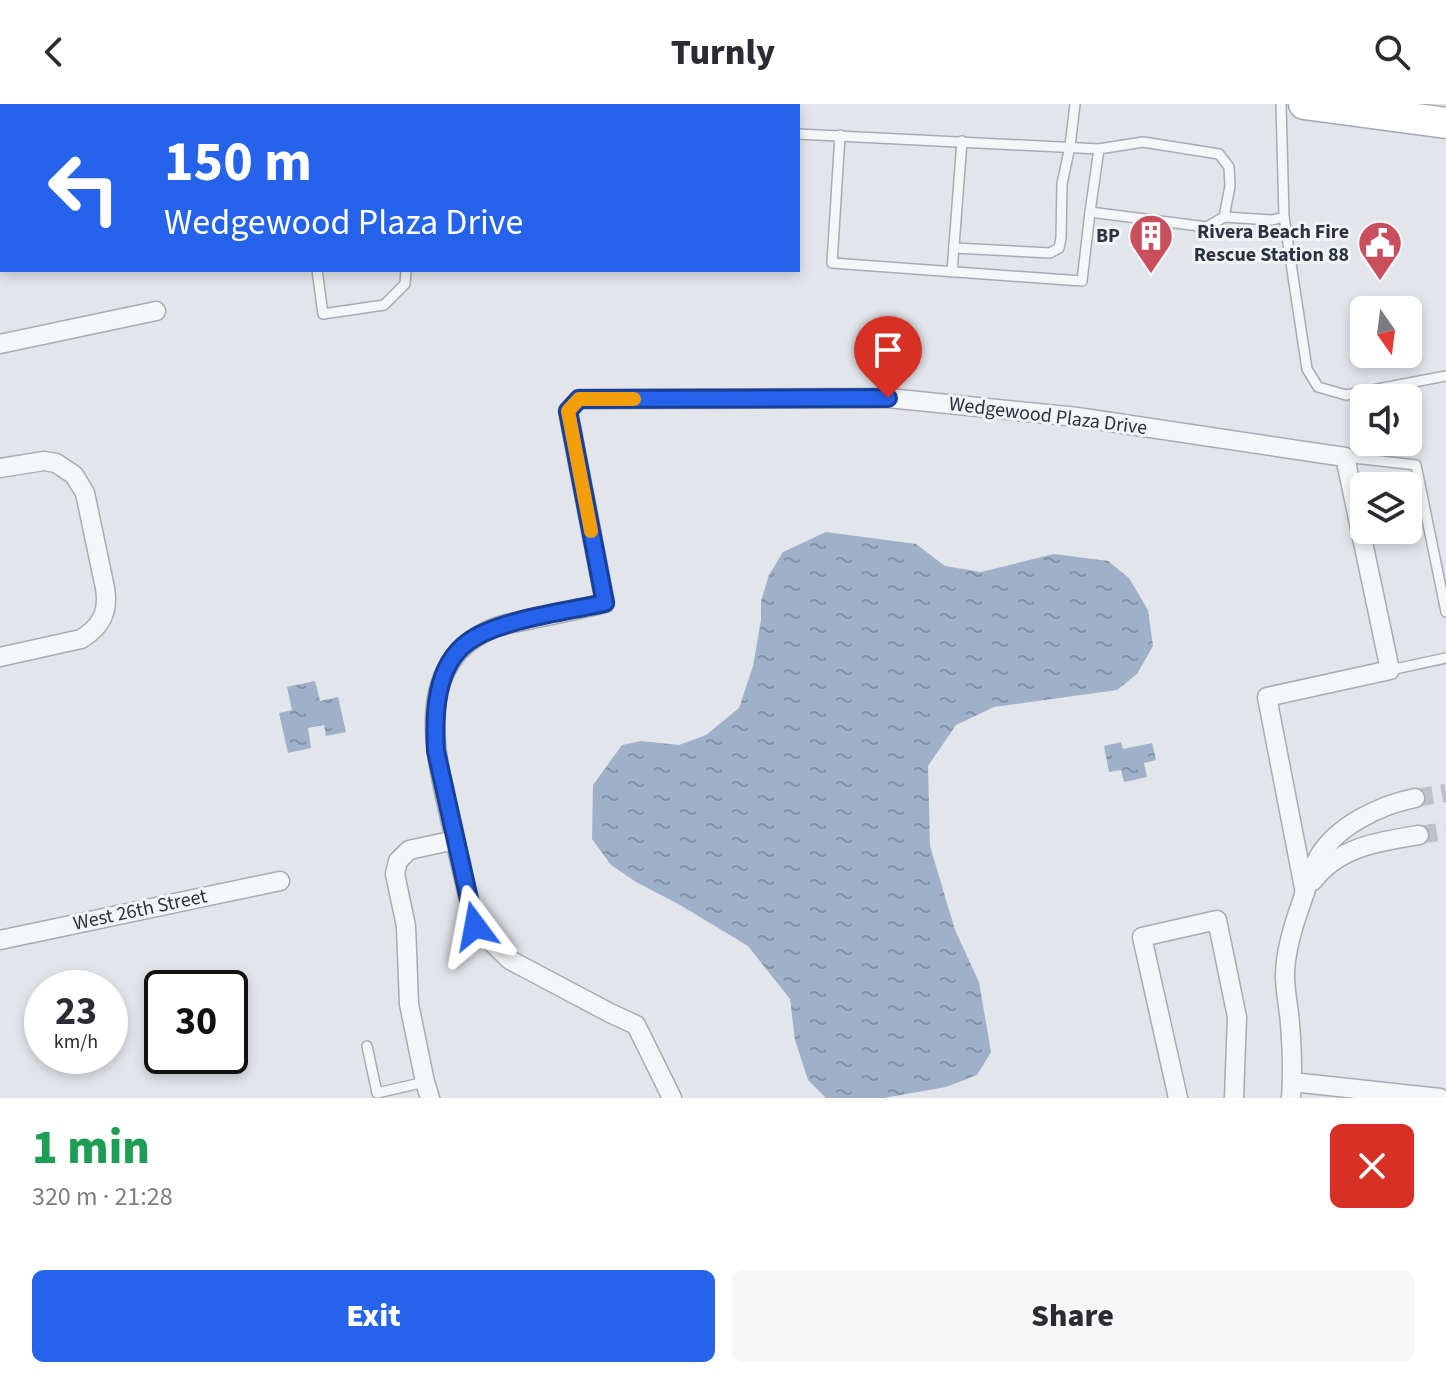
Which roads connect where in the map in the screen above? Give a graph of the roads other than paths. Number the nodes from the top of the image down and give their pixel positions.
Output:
1 (1075, 104) edge
2 (1281, 104) edge
3 (1304, 104) edge
4 (1446, 123) edge
5 (800, 134) edge
6 (840, 135) junction
7 (962, 141) junction
8 (1070, 146) junction
9 (1099, 149) junction
10 (1090, 212) junction
11 (1224, 217) junction
12 (1284, 217) junction
13 (954, 248) junction
14 (317, 272) edge
15 (406, 272) edge
16 (952, 272) junction
17 (156, 311) dead end
18 (0, 344) edge
19 (1446, 376) edge
20 (1345, 457) junction
21 (0, 468) edge
22 (1446, 612) edge
23 (0, 657) edge
24 (1446, 658) edge
25 (1390, 670) junction
26 (1415, 798) tunnel mouth
27 (1419, 835) tunnel mouth
28 (455, 840) junction
29 (280, 881) dead end
30 (1305, 893) junction
31 (0, 940) edge
32 (367, 1046) dead end
33 (428, 1090) edge
34 (1291, 1090) edge
35 (672, 1098) edge
36 (1178, 1098) edge
37 (1234, 1098) edge
38 (1440, 1098) edge

1 - 8 lane
2 - 12 lane
3 - 4 main road
5 - 6 lane
6 - 7 lane
6 - 16 lane
7 - 8 lane
7 - 13 lane
8 - 9 lane
8 - 13 lane
9 - 10 lane
9 - 11 lane
10 - 11 lane
10 - 16 lane
11 - 12 lane
12 - 19 lane
13 - 16 lane
14 - 15 lane
17 - 18 street
20 - 22 lane
20 - 25 street
20 - 28 street, Wedgewood Plaza Drive
21 - 23 street
24 - 25 lane
25 - 30 street
26 - 30 street
27 - 30 street
28 - 33 street
28 - 35 street, Wedgewood Plaza Drive
29 - 31 street, West 26th Street
30 - 34 street
32 - 33 lane
34 - 38 street
36 - 37 street

